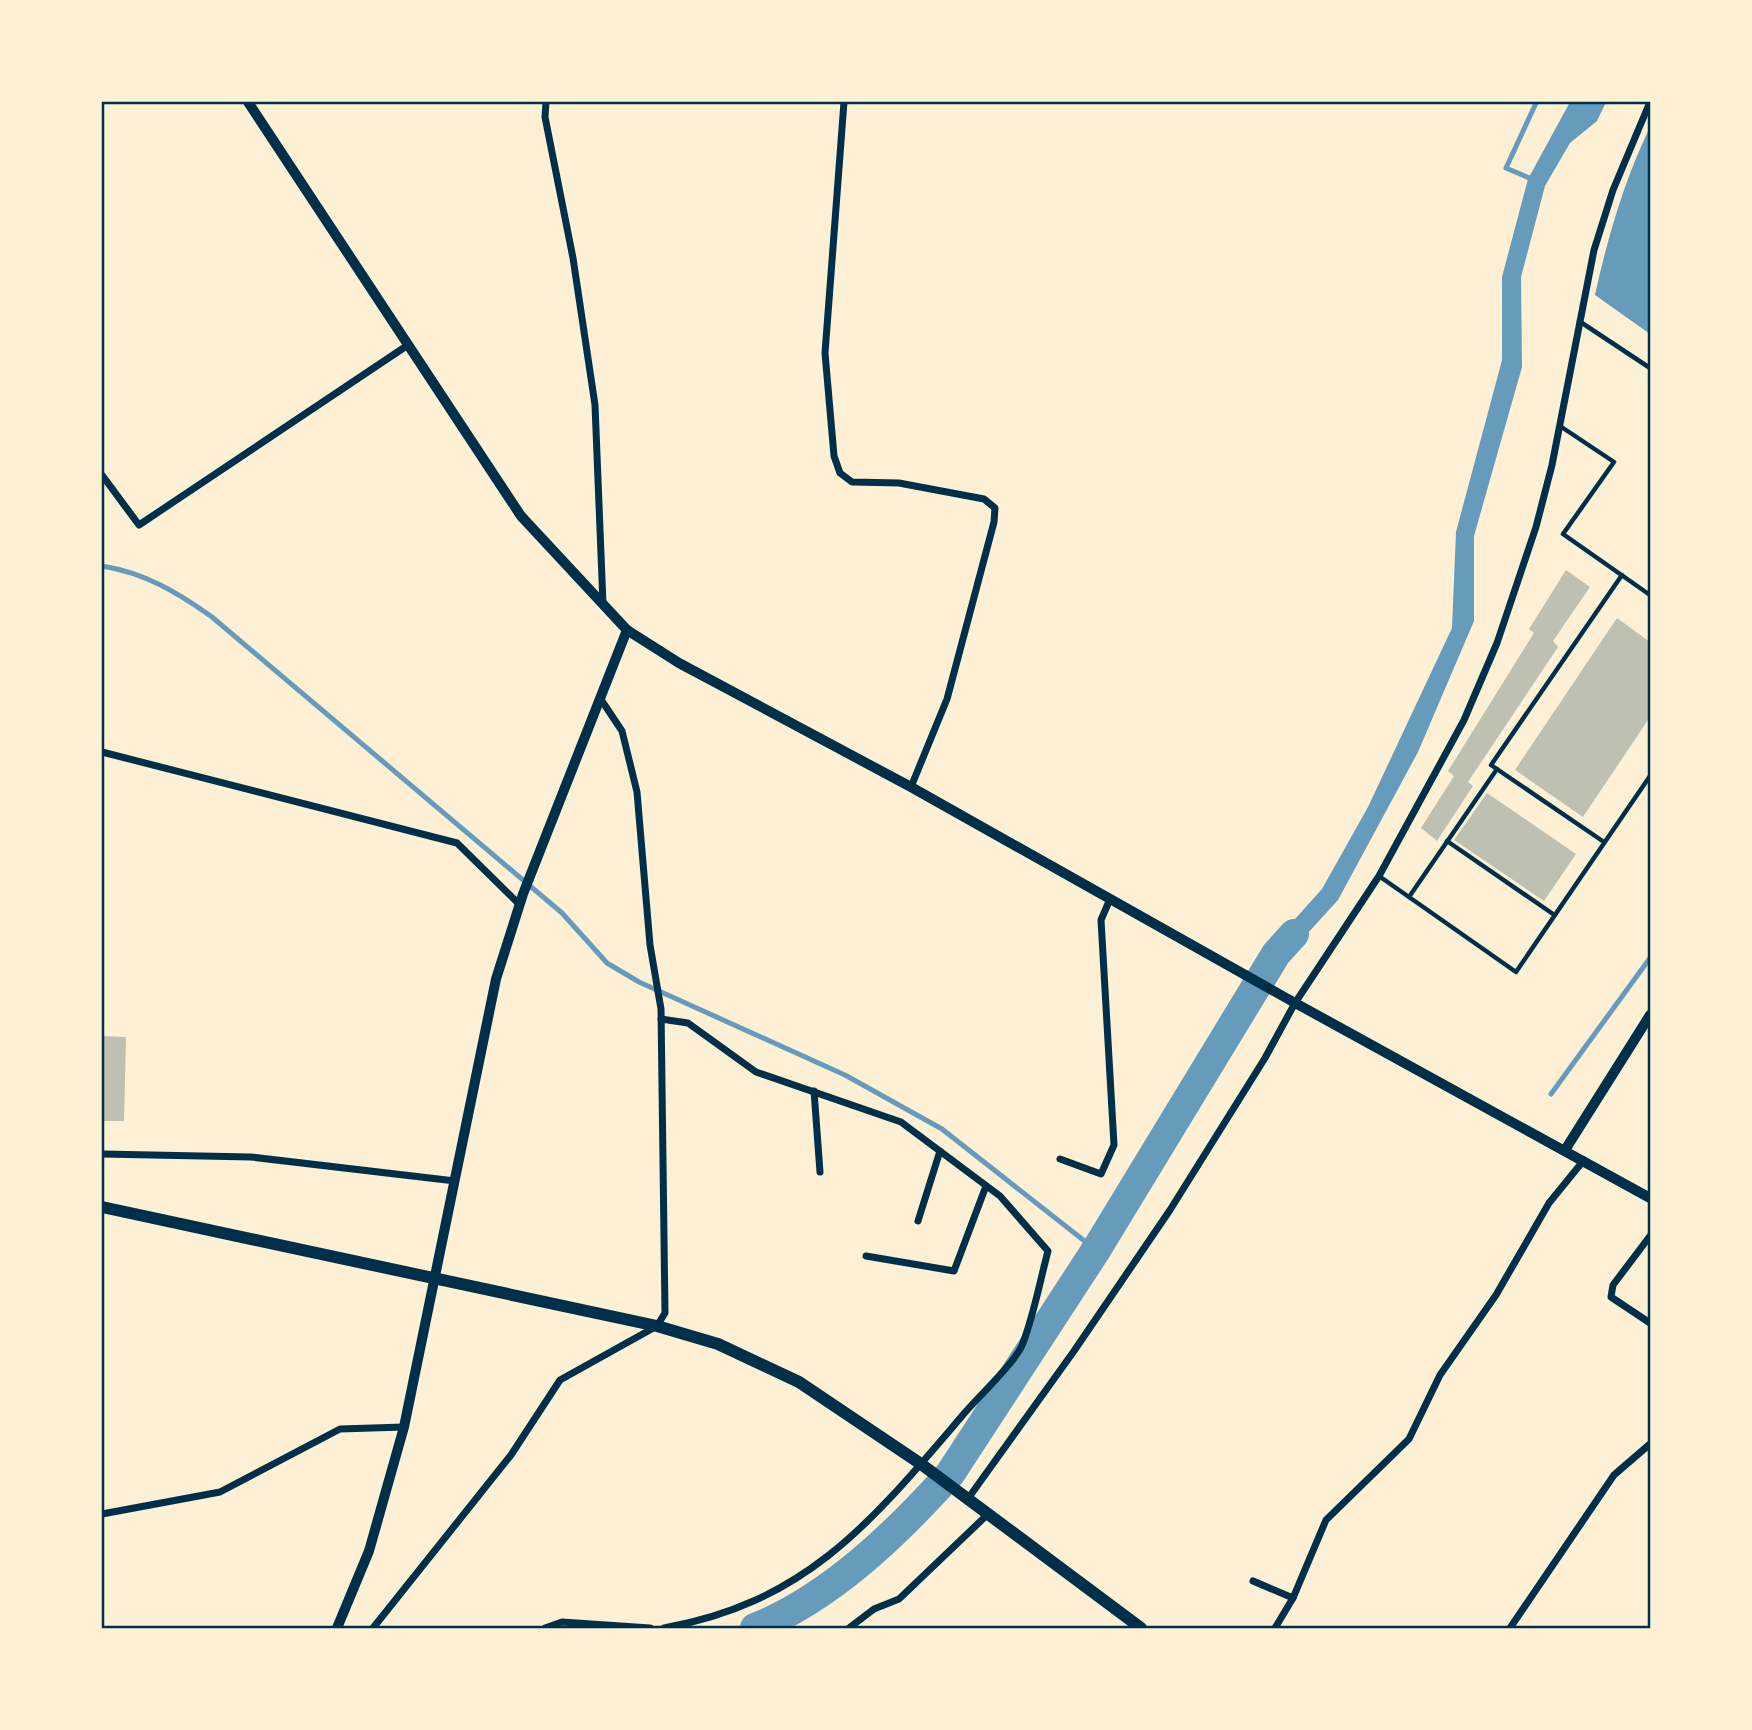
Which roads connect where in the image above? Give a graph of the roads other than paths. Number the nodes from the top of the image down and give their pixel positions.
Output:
1 (248, 102) edge
2 (545, 102) edge
3 (844, 102) edge
4 (1650, 102) edge
5 (1579, 321) junction
6 (408, 345) junction
7 (1650, 369) edge
8 (1560, 426) junction
9 (102, 475) edge
10 (1622, 575) junction
11 (1650, 595) edge
12 (603, 605) junction
13 (627, 630) junction
14 (600, 698) junction
15 (102, 752) edge
16 (1497, 769) junction
17 (1650, 776) edge
18 (911, 788) junction
19 (1447, 841) junction
20 (1604, 842) junction
21 (1379, 876) junction
22 (1409, 897) junction
23 (521, 899) junction
24 (1110, 899) junction
25 (1553, 914) junction
26 (1291, 1001) junction
27 (1650, 1015) edge
28 (661, 1019) junction
29 (814, 1091) junction
30 (1565, 1150) junction
31 (940, 1151) junction
32 (102, 1154) edge
33 (1060, 1159) dead end
34 (1584, 1160) junction
35 (820, 1172) dead end
36 (455, 1181) junction
37 (986, 1186) junction
38 (1650, 1198) edge
39 (102, 1207) edge
40 (918, 1222) dead end
41 (1650, 1236) edge
42 (866, 1256) dead end
43 (436, 1279) junction
44 (1650, 1323) edge
45 (657, 1326) junction
46 (404, 1427) junction
47 (1650, 1444) edge
48 (925, 1467) junction
49 (967, 1500) junction
50 (102, 1514) edge
51 (987, 1515) junction
52 (1253, 1581) dead end
53 (1293, 1598) junction
54 (337, 1629) edge
55 (373, 1629) edge
56 (545, 1629) edge
57 (650, 1629) edge
58 (664, 1629) edge
59 (849, 1629) edge
60 (1141, 1629) edge
61 (1275, 1629) edge
62 (1510, 1629) edge

1 - 6 street
2 - 12 street
3 - 18 street
4 - 5 street
5 - 7 lane
5 - 8 street
6 - 9 street
6 - 12 street
8 - 10 lane
8 - 21 street
10 - 11 lane
10 - 16 lane
12 - 13 street
13 - 14 street
13 - 18 street
14 - 23 street
14 - 28 street
15 - 23 street
16 - 19 lane
16 - 20 lane
17 - 20 lane
18 - 24 street
19 - 22 lane
19 - 25 lane
20 - 25 lane
21 - 22 lane
21 - 26 street
22 - 25 lane
23 - 36 street
24 - 26 street
24 - 33 street
26 - 30 street
26 - 49 street
27 - 30 street
28 - 29 street
28 - 45 street
29 - 31 street
29 - 35 street
30 - 34 street
31 - 37 street
31 - 40 street
32 - 36 street
34 - 38 street
34 - 53 street
36 - 43 street
37 - 42 street
37 - 48 street
39 - 43 main road
41 - 44 street
43 - 45 main road
43 - 46 street
45 - 48 main road
45 - 55 street
46 - 50 street
46 - 54 street
47 - 62 street
48 - 49 main road
48 - 58 street
49 - 51 main road
51 - 59 street
51 - 60 main road
52 - 53 street
53 - 61 street
56 - 57 street

